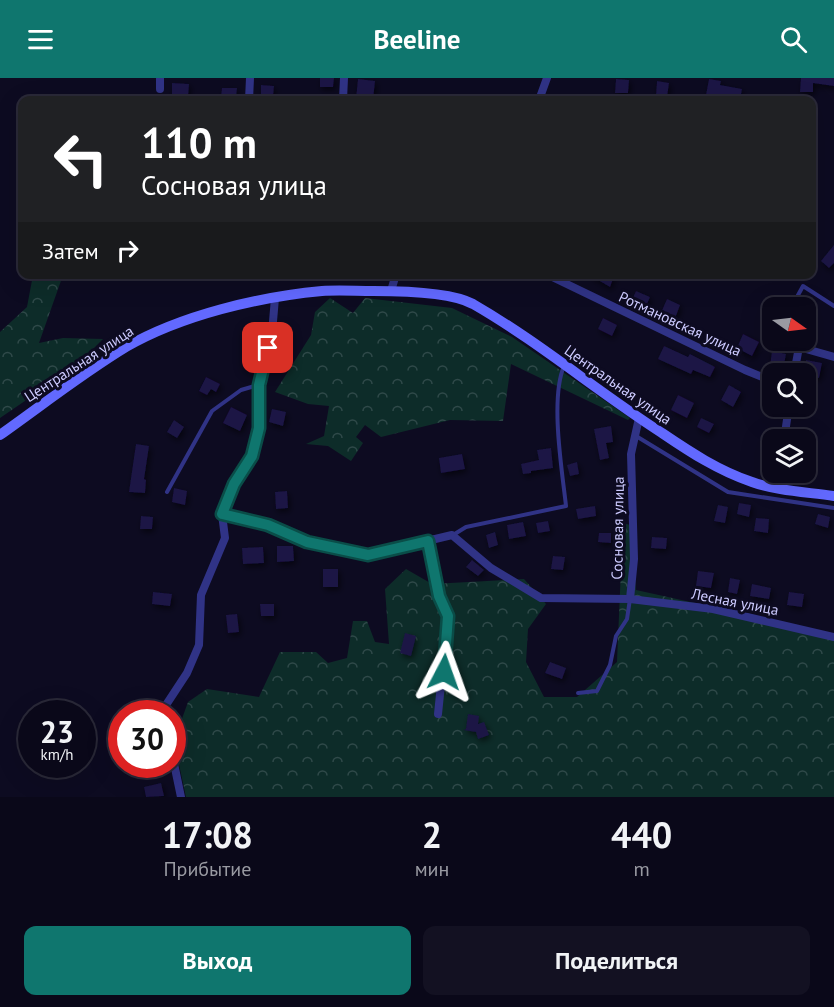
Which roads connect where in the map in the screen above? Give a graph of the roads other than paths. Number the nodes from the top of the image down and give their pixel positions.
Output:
1 (160, 78) edge
2 (250, 78) edge
3 (344, 78) edge
4 (548, 79) edge
5 (160, 89) dead end
6 (249, 96) edge
7 (343, 96) edge
8 (541, 96) edge
9 (395, 279) edge
10 (556, 279) edge
11 (391, 291) junction
12 (798, 297) edge
13 (276, 298) junction
14 (834, 306) edge
15 (816, 350) edge
16 (834, 357) edge
17 (564, 366) junction
18 (762, 377) edge
19 (259, 385) junction
20 (639, 418) junction
21 (0, 435) edge
22 (635, 436) junction
23 (778, 483) edge
24 (777, 488) junction
25 (167, 492) dead end
26 (834, 496) edge
27 (834, 508) edge
28 (222, 514) junction
29 (452, 536) junction
30 (428, 541) junction
31 (630, 599) junction
32 (834, 637) edge
33 (578, 693) dead end
34 (169, 700) edge
35 (438, 714) dead end
36 (177, 778) edge
37 (181, 797) edge

1 - 5 street
2 - 6 street
3 - 7 street
4 - 8 street
9 - 11 street
10 - 18 street, Ротмановская улица
11 - 13 street, Центральная улица
11 - 17 street, Центральная улица
12 - 14 lane
13 - 19 street
13 - 21 street, Центральная улица
15 - 16 street
17 - 20 street, Центральная улица
17 - 29 lane
19 - 25 lane
19 - 28 street
20 - 22 street, Сосновая улица
20 - 24 street, Центральная улица
22 - 27 lane
22 - 31 street, Сосновая улица
23 - 24 street
24 - 26 street, Центральная улица
28 - 30 street
28 - 34 street
29 - 30 street
29 - 31 street, Сосновая улица
30 - 35 street
31 - 32 street, Лесная улица
31 - 33 lane
36 - 37 street

